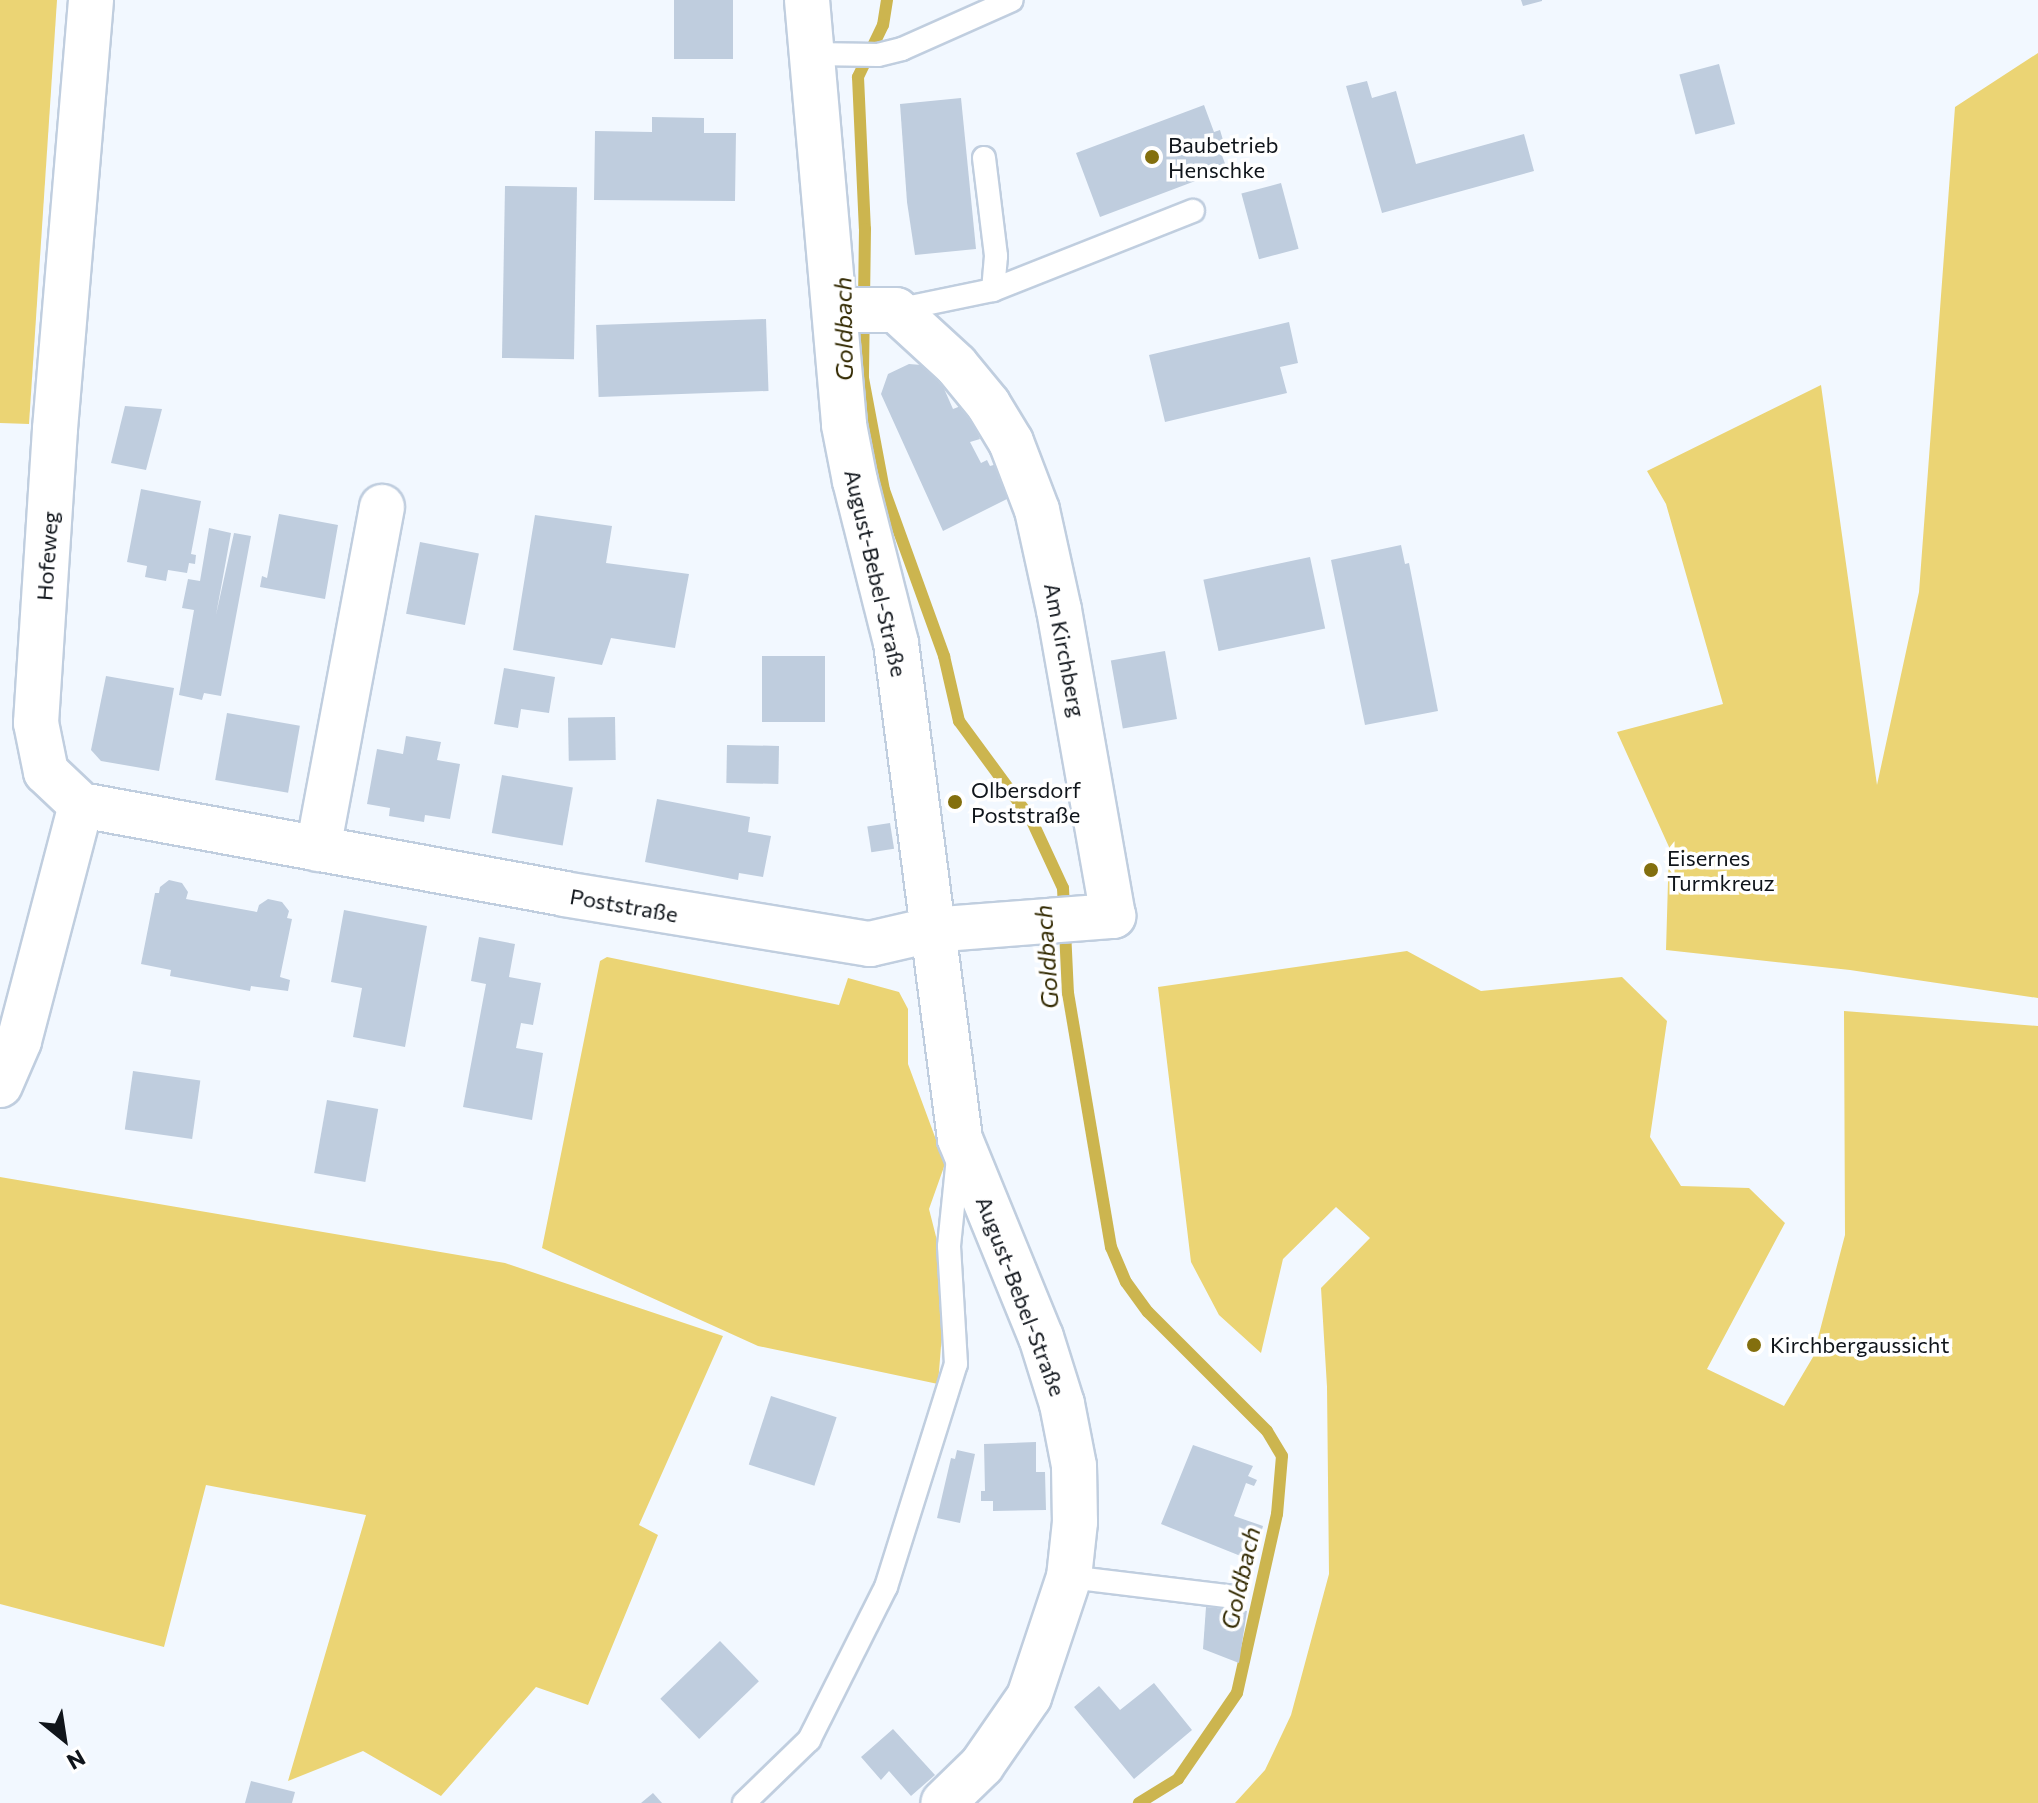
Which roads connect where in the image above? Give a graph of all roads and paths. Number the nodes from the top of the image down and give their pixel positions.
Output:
1 (91, 0) edge
2 (807, 0) edge
3 (1012, 0) edge
4 (813, 54) junction
5 (984, 158) dead end
6 (1193, 211) dead end
7 (993, 290) junction
8 (835, 310) junction
9 (888, 311) junction
10 (382, 507) dead end
11 (81, 805) junction
12 (318, 849) junction
13 (930, 930) junction
14 (0, 1085) edge
15 (960, 1139) junction
16 (1069, 1577) junction
17 (1234, 1597) dead end
18 (744, 1803) edge
19 (943, 1803) edge

1 - 11 street, Hofeweg
2 - 4 street, August-Bebel-Straße
3 - 4 lane
4 - 8 street, August-Bebel-Straße
5 - 7 lane
6 - 7 lane
7 - 9 lane
8 - 9 street
8 - 13 street, August-Bebel-Straße
9 - 13 street, Am Kirchberg
10 - 12 street
11 - 12 street, Poststraße
11 - 14 street
12 - 13 street, Poststraße
13 - 15 street, August-Bebel-Straße
15 - 16 street, August-Bebel-Straße
15 - 18 lane, August-Bebel-Straße
16 - 17 lane
16 - 19 street, August-Bebel-Straße

